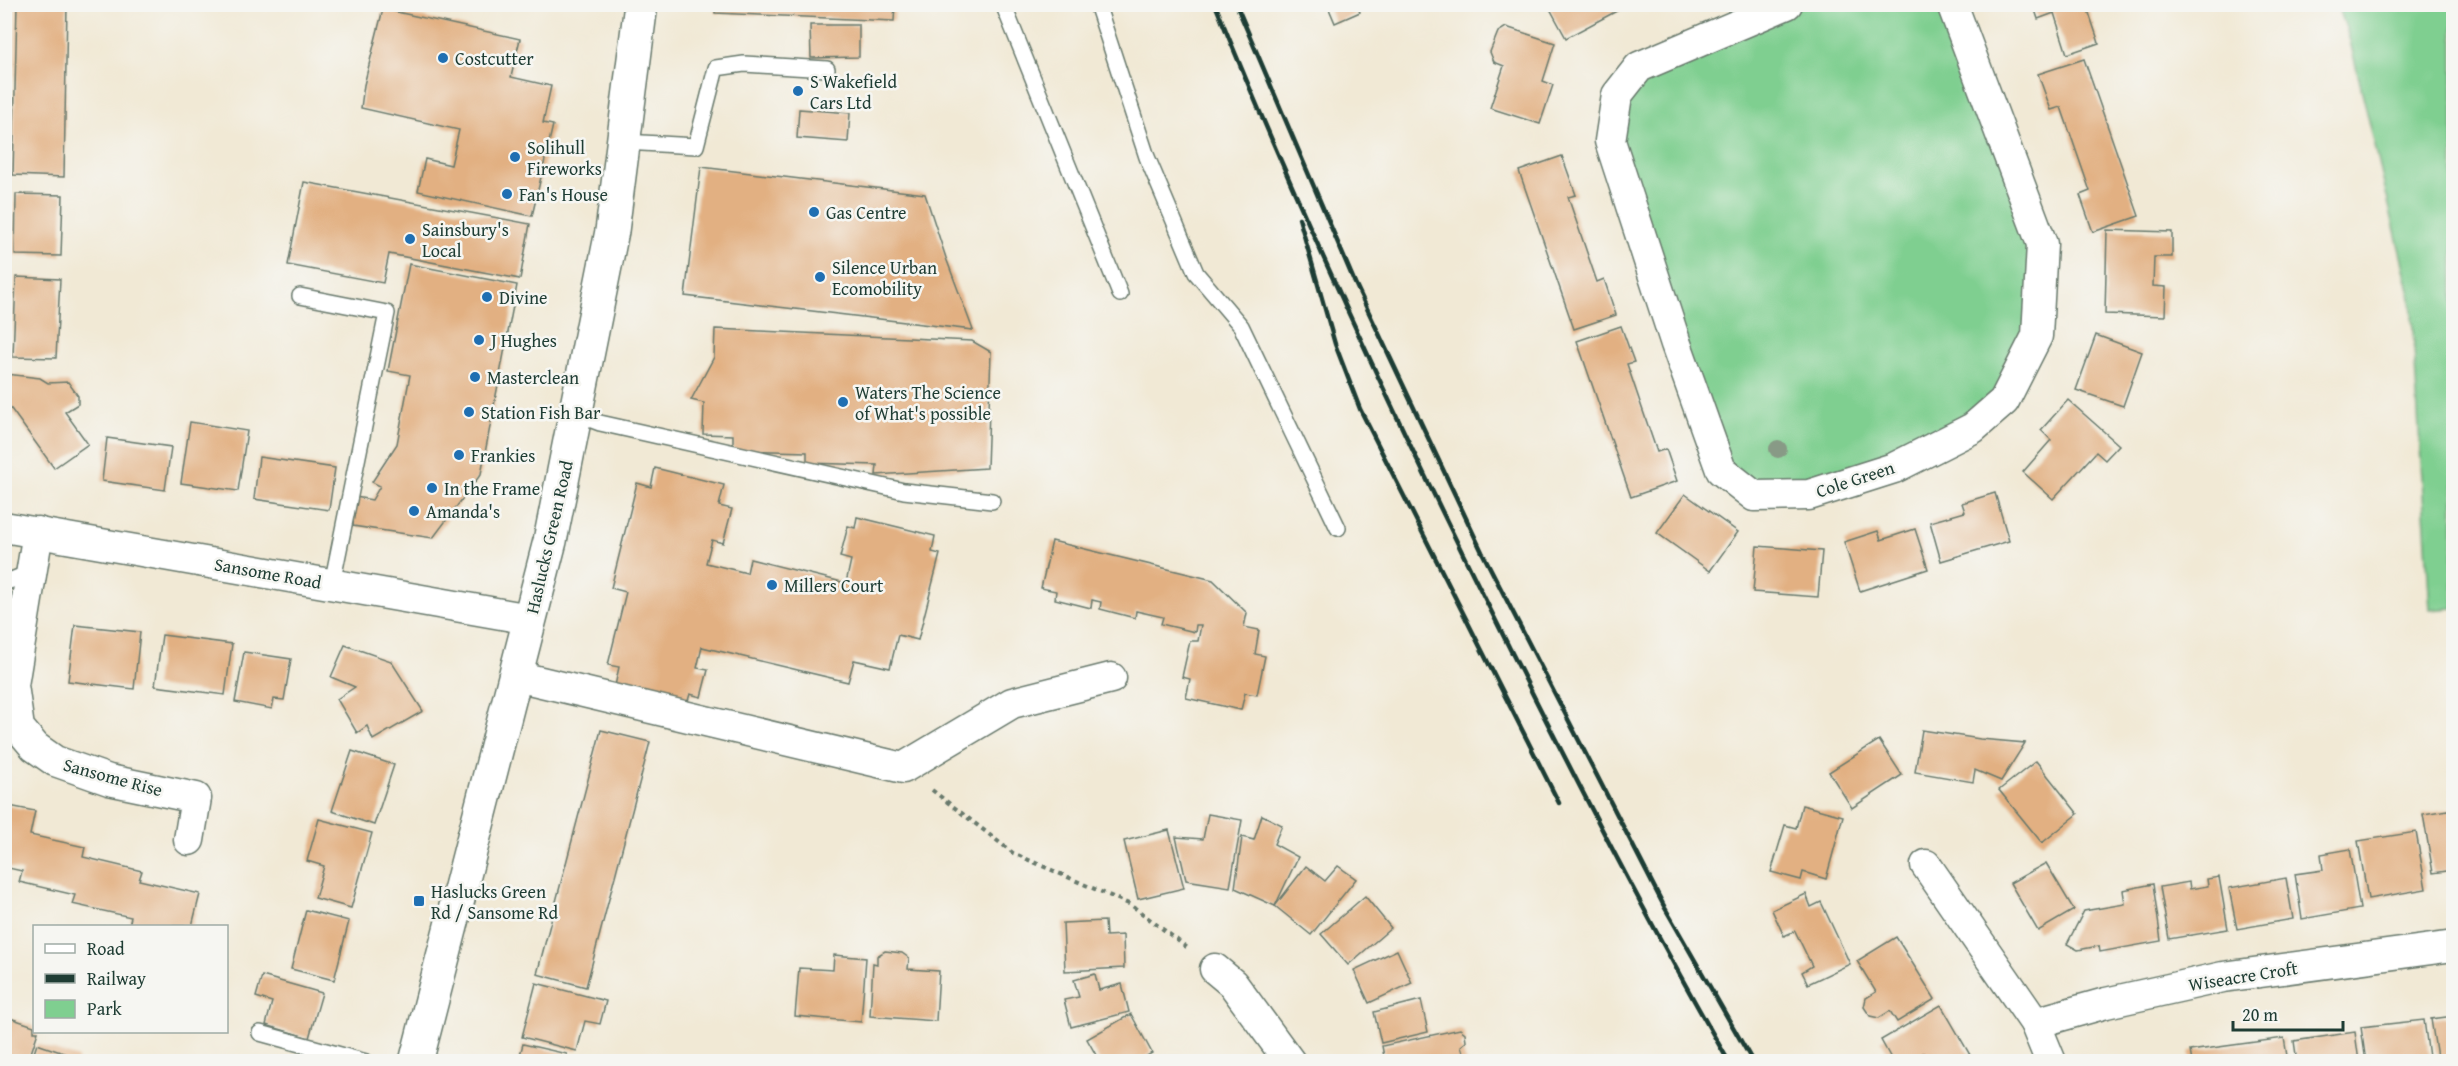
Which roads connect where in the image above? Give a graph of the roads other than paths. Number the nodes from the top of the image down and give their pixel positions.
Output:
1 (641, 4) edge
2 (1003, 4) edge
3 (1097, 4) edge
4 (1787, 4) edge
5 (1952, 4) edge
6 (827, 69) dead end
7 (624, 142) junction
8 (1120, 294) dead end
9 (300, 296) dead end
10 (576, 414) junction
11 (992, 501) dead end
12 (4, 527) edge
13 (1338, 528) dead end
14 (38, 532) junction
15 (32, 572) junction
16 (4, 583) edge
17 (332, 584) junction
18 (530, 619) junction
19 (516, 676) junction
20 (1111, 678) dead end
21 (189, 840) dead end
22 (1926, 865) dead end
23 (2454, 946) edge
24 (1215, 969) road end
25 (2035, 1023) junction
26 (260, 1033) dead end
27 (366, 1062) edge
28 (416, 1062) edge
29 (1290, 1062) edge
30 (2051, 1062) edge

1 - 7 street, Haslucks Green Road
2 - 8 lane
3 - 13 lane
4 - 5 street, Cole Green
6 - 7 lane
7 - 10 street, Haslucks Green Road
9 - 17 lane
10 - 11 lane
10 - 18 street, Haslucks Green Road
12 - 14 street, Sansome Road
14 - 15 street, Sansome Rise
14 - 17 street, Sansome Road
15 - 16 lane
15 - 21 street, Sansome Rise
17 - 18 street, Sansome Road
18 - 19 street, Haslucks Green Road
19 - 20 street
19 - 28 street, Haslucks Green Road
22 - 25 street
23 - 25 street, Wiseacre Croft
24 - 29 street
25 - 30 street
26 - 27 lane

